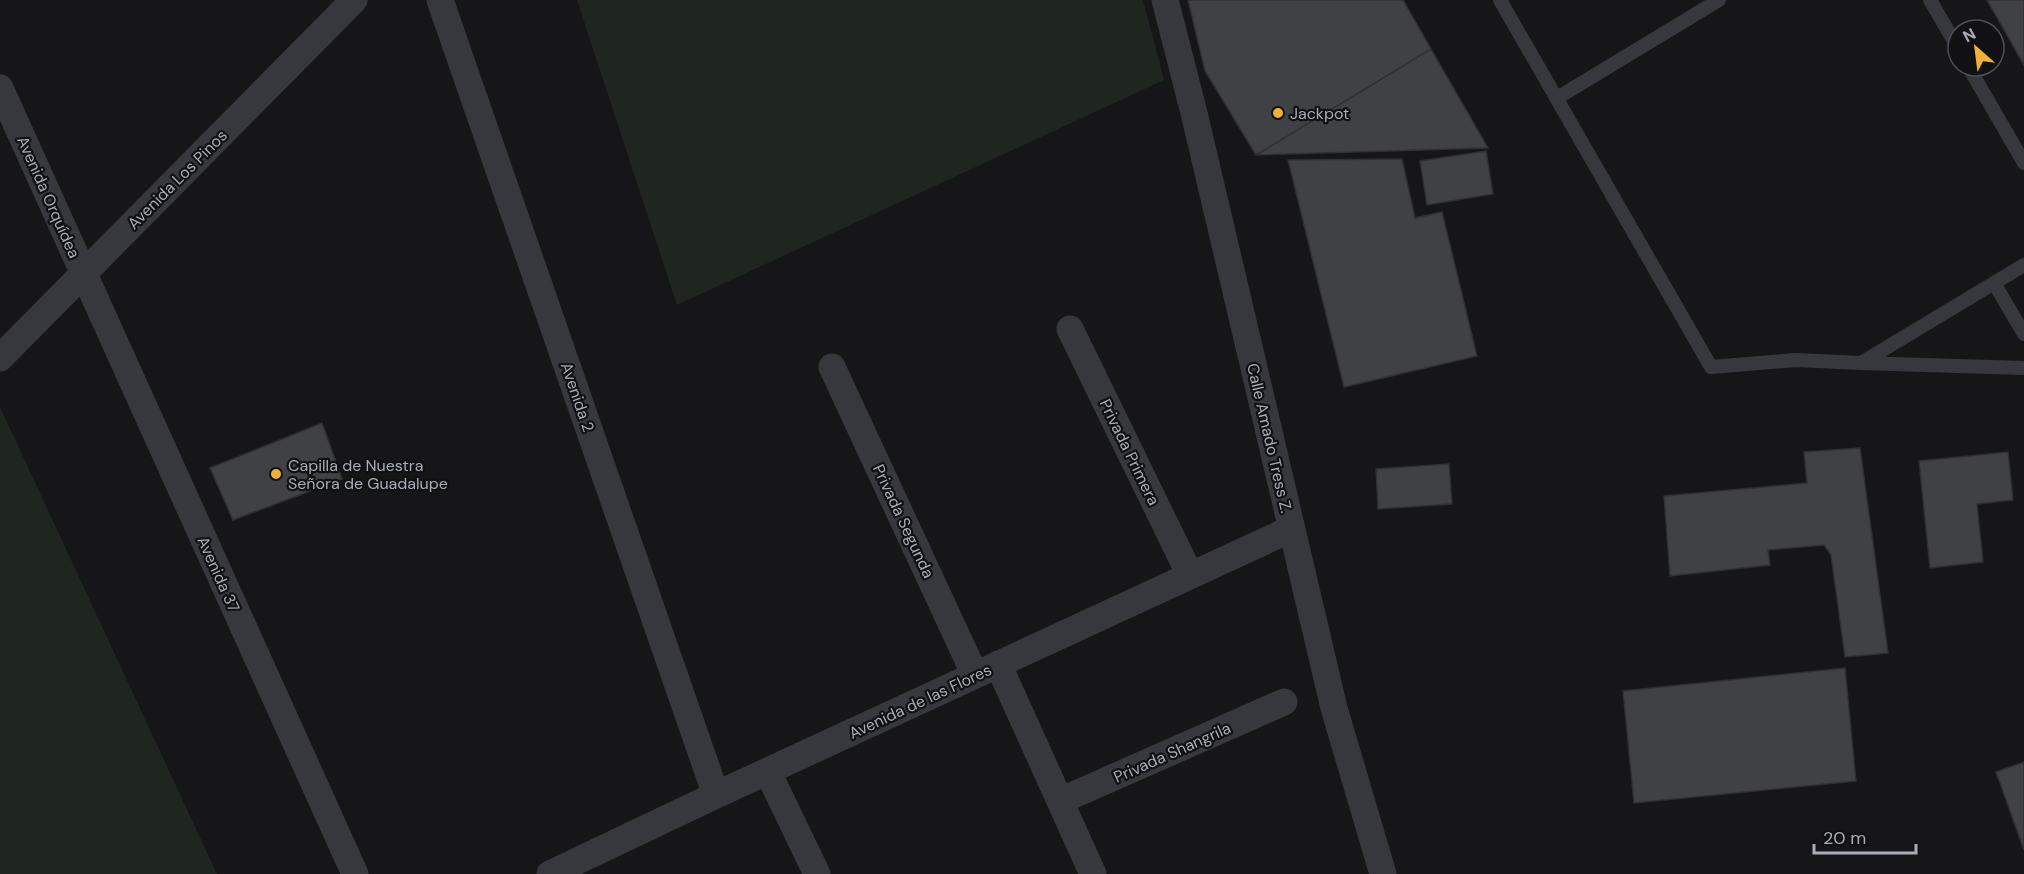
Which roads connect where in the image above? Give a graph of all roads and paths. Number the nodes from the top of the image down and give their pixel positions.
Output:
1 (354, 0) edge
2 (440, 0) edge
3 (1165, 0) edge
4 (1500, 0) edge
5 (1719, 0) edge
6 (1930, 0) edge
7 (1946, 27) edge
8 (1975, 78) edge
9 (0, 88) edge
10 (1557, 98) junction
11 (2024, 163) edge
12 (2024, 266) edge
13 (84, 273) junction
14 (1994, 283) junction
15 (1070, 329) dead end
16 (2024, 334) edge
17 (0, 357) edge
18 (1860, 363) junction
19 (832, 367) dead end
20 (2024, 368) edge
21 (1291, 529) junction
22 (1190, 575) junction
23 (987, 669) junction
24 (1284, 702) dead end
25 (768, 772) junction
26 (716, 795) junction
27 (1060, 801) junction
28 (355, 874) edge
29 (550, 874) edge
30 (817, 874) edge
31 (1093, 874) edge
32 (1383, 874) edge

1 - 13 street, Avenida Los Pinos
2 - 26 street, Avenida 2
3 - 21 street, Calle Amado Tress Z.
4 - 10 lane
5 - 10 lane
6 - 7 lane
8 - 11 lane
9 - 13 street, Avenida Orquídea
10 - 18 lane
12 - 14 lane
13 - 17 street, Avenida Los Pinos
13 - 28 street, Avenida 37
14 - 16 lane
14 - 18 lane
15 - 22 street, Privada Primera
18 - 20 lane
19 - 23 street, Privada Segunda
21 - 22 street, Avenida de las Flores
21 - 32 street, Calle Amado Tress Z.
22 - 23 street, Avenida de las Flores
23 - 25 street, Avenida de las Flores
23 - 27 street
24 - 27 street, Privada Shangrila
25 - 26 street, Avenida de las Flores
25 - 30 street
26 - 29 street, Avenida de las Flores
27 - 31 street

